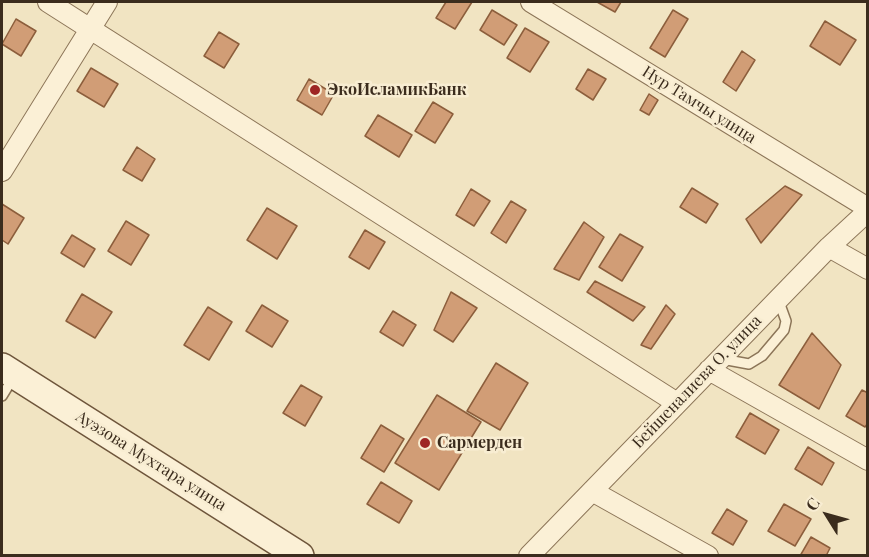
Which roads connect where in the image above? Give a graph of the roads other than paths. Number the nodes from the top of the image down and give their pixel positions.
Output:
1 (48, 2) edge
2 (107, 2) edge
3 (531, 2) edge
4 (91, 28) junction
5 (2, 171) edge
6 (867, 209) edge
7 (829, 247) junction
8 (867, 268) edge
9 (778, 298) junction
10 (714, 364) junction
11 (6, 379) edge
12 (677, 403) junction
13 (867, 460) edge
14 (592, 490) junction
15 (300, 555) edge
16 (529, 555) edge
17 (708, 555) edge

1 - 4 street
2 - 4 street
3 - 6 street, Нур Тамчы улица
4 - 5 street
4 - 12 street
6 - 7 street, Бейшеналиева О. улица
7 - 8 street
7 - 9 street, Бейшеналиева О. улица
9 - 10 street, Бейшеналиева О. улица
9 - 10 lane
10 - 12 street, Бейшеналиева О. улица
10 - 13 street
11 - 15 main road, Ауэзова Мухтара улица
12 - 14 street, Бейшеналиева О. улица
14 - 16 street, Бейшеналиева О. улица
14 - 17 street

